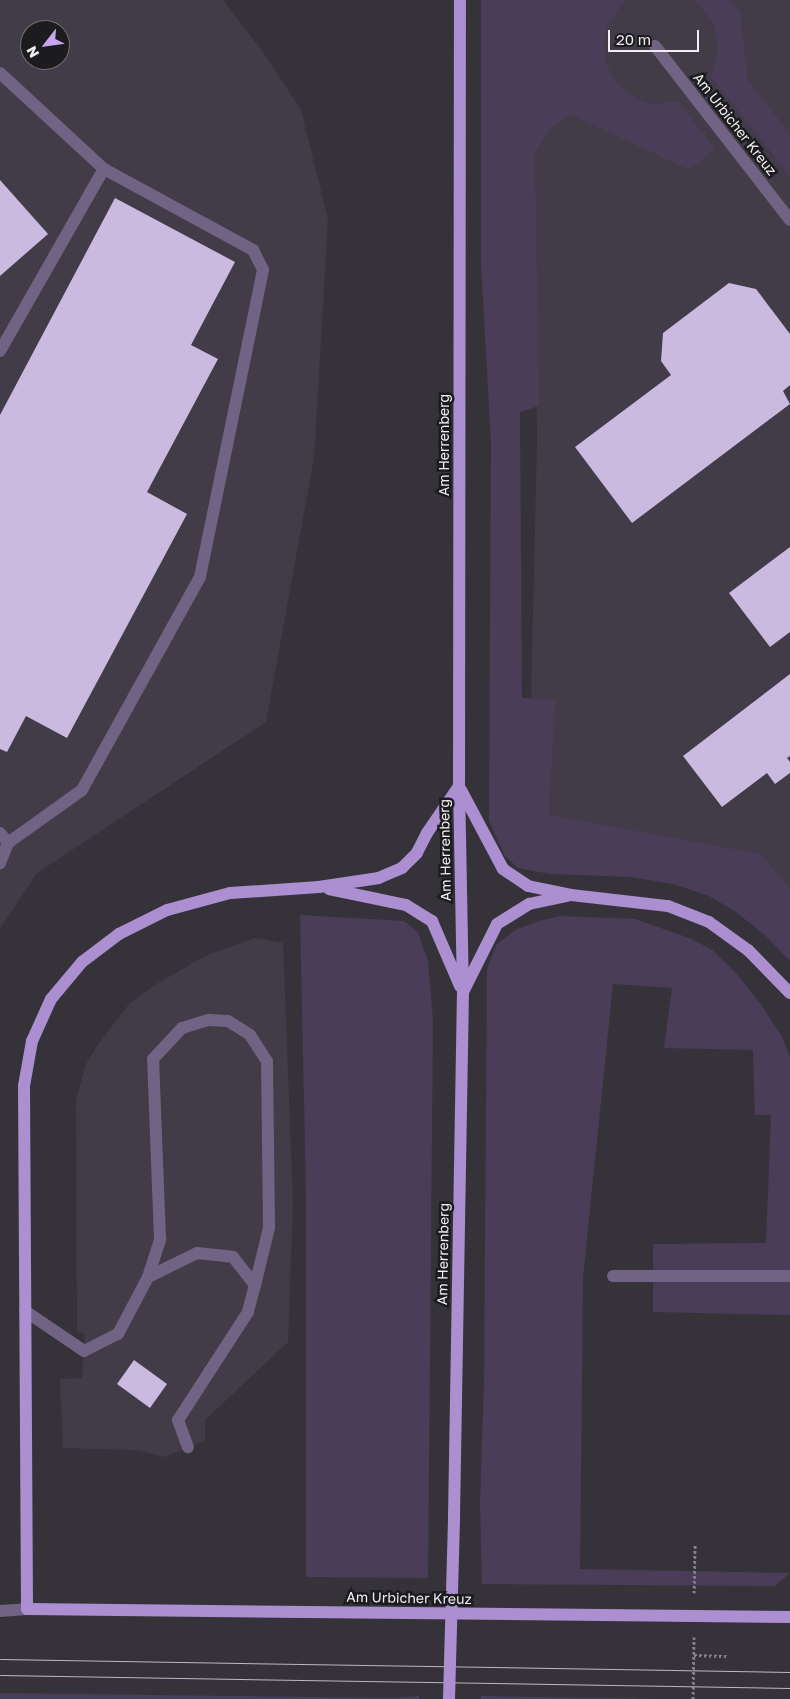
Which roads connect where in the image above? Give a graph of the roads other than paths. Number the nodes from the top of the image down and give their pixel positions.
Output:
1 (460, 0) edge
2 (655, 46) dead end
3 (0, 73) edge
4 (104, 169) junction
5 (790, 220) edge
6 (0, 351) edge
7 (459, 786) junction
8 (0, 833) edge
9 (8, 843) junction
10 (0, 863) edge
11 (319, 887) junction
12 (571, 895) junction
13 (463, 993) junction
14 (790, 994) edge
15 (614, 1276) dead end
16 (790, 1276) edge
17 (148, 1277) junction
18 (255, 1285) junction
19 (25, 1311) junction
20 (188, 1447) dead end
21 (28, 1609) junction
22 (0, 1610) edge
23 (790, 1617) edge
24 (449, 1699) edge

1 - 7 main road, Am Herrenberg
2 - 5 street, Am Urbicher Kreuz
3 - 4 street
4 - 6 street
4 - 9 street
7 - 11 main road
7 - 12 main road
7 - 13 main road, Am Herrenberg
8 - 9 street
9 - 10 street
11 - 13 main road
11 - 19 main road
12 - 13 main road
12 - 14 main road
13 - 24 main road, Am Herrenberg, bridge
15 - 16 street
17 - 18 street
17 - 18 street
17 - 19 street
18 - 20 street
19 - 21 main road
21 - 22 street
21 - 23 main road, Am Urbicher Kreuz

